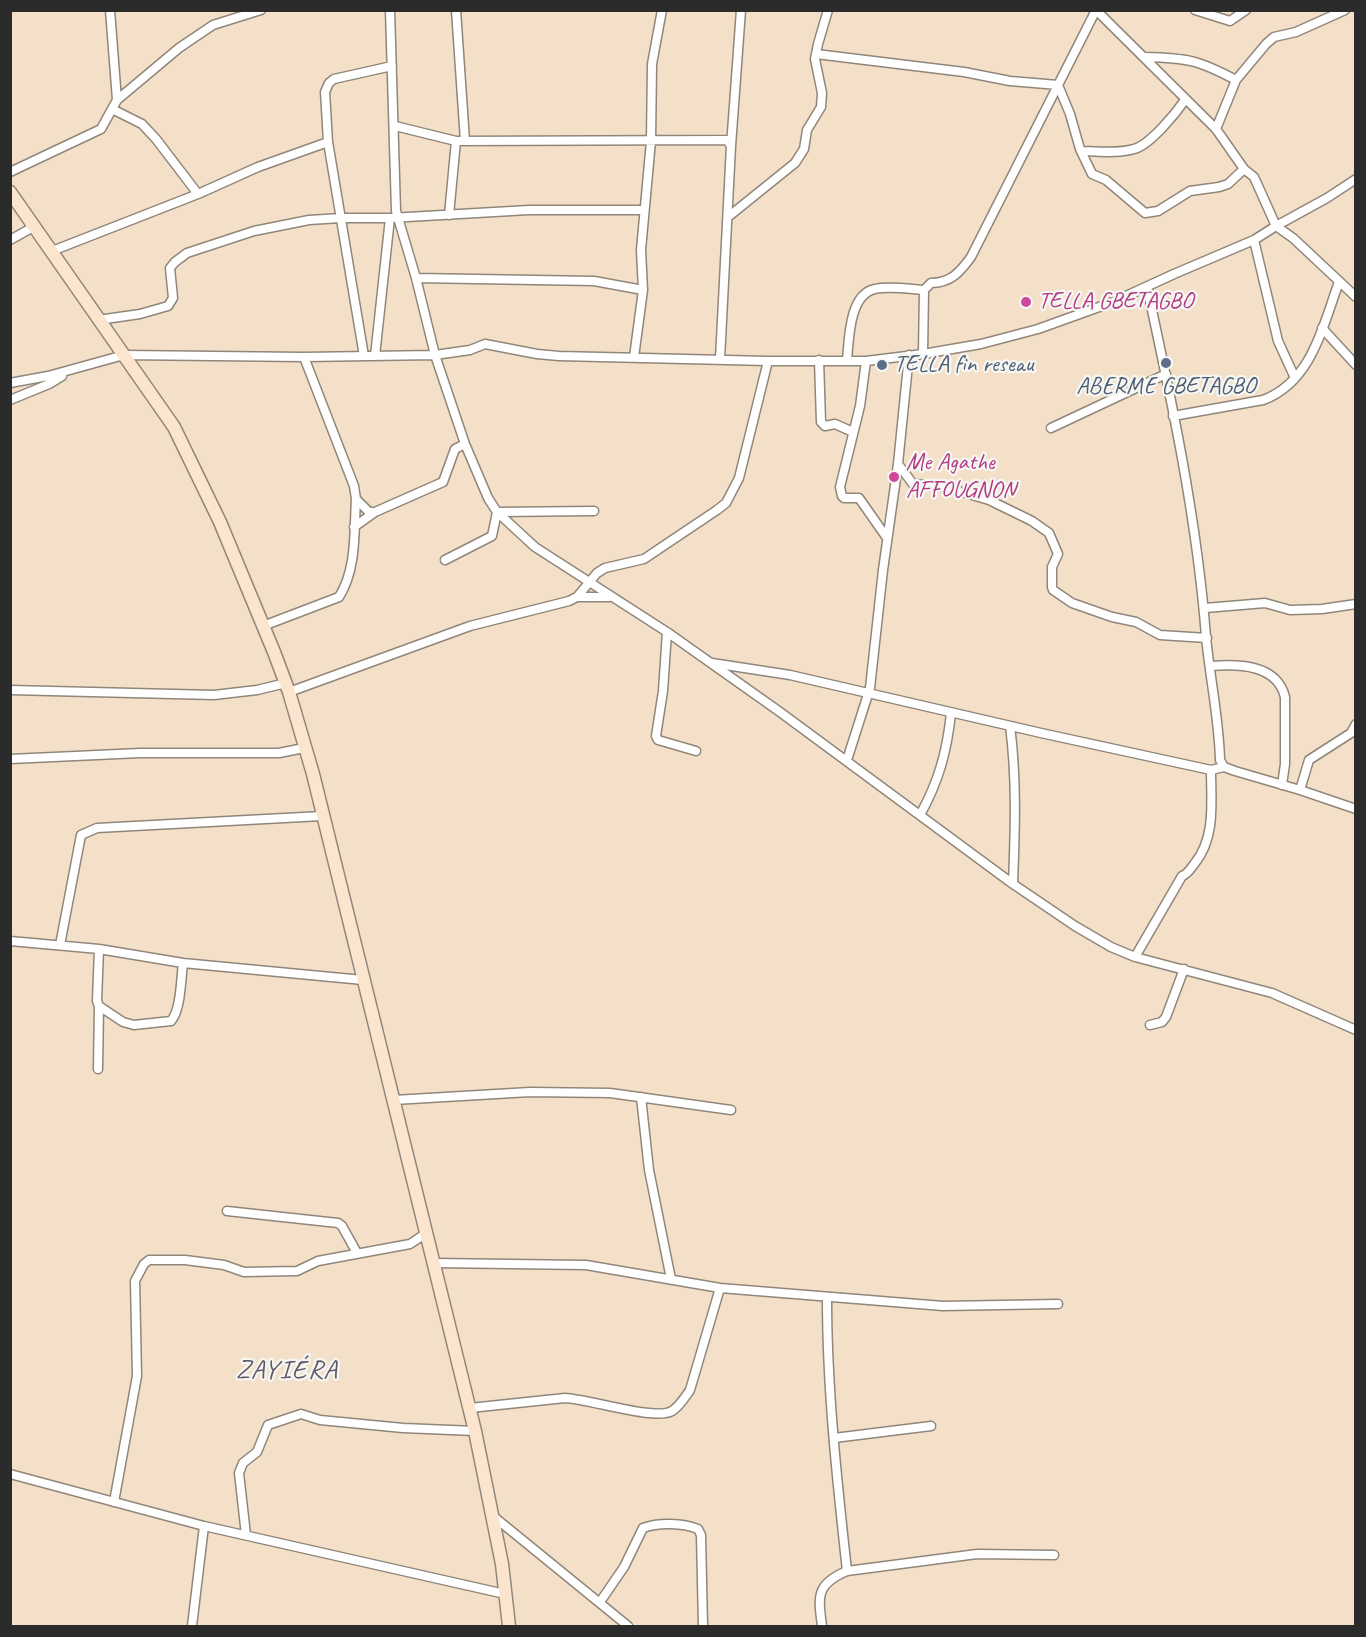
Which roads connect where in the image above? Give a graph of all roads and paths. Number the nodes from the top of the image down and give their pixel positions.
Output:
1 (110, 10) edge
2 (390, 10) edge
3 (456, 10) edge
4 (662, 10) edge
5 (741, 10) edge
6 (828, 10) edge
7 (1096, 10) edge
8 (1195, 10) edge
9 (1246, 10) edge
10 (1345, 10) edge
11 (257, 11) edge
12 (816, 54) junction
13 (1145, 57) junction
14 (392, 66) junction
15 (1236, 80) junction
16 (1058, 85) junction
17 (117, 100) junction
18 (1185, 100) junction
19 (112, 109) junction
20 (394, 126) junction
21 (1216, 129) junction
22 (460, 141) junction
23 (651, 141) junction
24 (328, 142) junction
25 (731, 146) junction
26 (1081, 151) junction
27 (1244, 169) junction
28 (10, 172) edge
29 (1356, 179) edge
30 (10, 192) edge
31 (198, 194) junction
32 (644, 210) junction
33 (449, 215) junction
34 (728, 217) junction
35 (341, 218) junction
36 (394, 218) junction
37 (34, 226) junction
38 (1276, 226) junction
39 (10, 240) edge
40 (1254, 240) junction
41 (52, 251) junction
42 (417, 278) junction
43 (1339, 282) junction
44 (1147, 287) junction
45 (643, 290) junction
46 (924, 290) junction
47 (1356, 297) edge
48 (98, 320) junction
49 (1322, 328) junction
50 (923, 354) junction
51 (124, 355) junction
52 (435, 355) junction
53 (909, 355) junction
54 (364, 356) junction
55 (375, 356) junction
56 (304, 357) junction
57 (634, 357) junction
58 (720, 359) junction
59 (819, 360) junction
60 (847, 360) junction
61 (768, 361) junction
62 (866, 361) junction
63 (1356, 365) edge
64 (70, 371) junction
65 (1166, 374) junction
66 (1295, 378) junction
67 (10, 383) edge
68 (10, 400) edge
69 (1173, 416) junction
70 (1051, 428) dead end
71 (853, 432) junction
72 (465, 444) junction
73 (898, 464) junction
74 (356, 499) junction
75 (594, 511) dead end
76 (375, 512) junction
77 (497, 512) junction
78 (354, 527) junction
79 (887, 538) junction
80 (445, 560) dead end
81 (588, 583) junction
82 (577, 597) junction
83 (610, 597) junction
84 (1356, 604) edge
85 (1205, 608) junction
86 (263, 626) junction
87 (666, 632) junction
88 (1207, 638) junction
89 (709, 662) junction
90 (1210, 666) junction
91 (287, 688) junction
92 (10, 690) edge
93 (868, 694) junction
94 (951, 713) junction
95 (1356, 724) edge
96 (1010, 726) junction
97 (304, 748) junction
98 (696, 751) dead end
99 (10, 759) edge
100 (846, 760) junction
101 (1224, 767) junction
102 (1211, 770) junction
103 (1282, 785) junction
104 (1300, 790) junction
105 (1356, 809) edge
106 (920, 814) junction
107 (322, 816) junction
108 (1013, 884) junction
109 (10, 941) edge
110 (60, 945) junction
111 (99, 949) junction
112 (1135, 957) junction
113 (183, 963) junction
114 (1184, 969) junction
115 (363, 980) junction
116 (99, 1006) junction
117 (1150, 1025) dead end
118 (1356, 1030) edge
119 (98, 1069) dead end
120 (641, 1097) junction
121 (394, 1100) junction
122 (731, 1110) dead end
123 (227, 1211) dead end
124 (425, 1234) junction
125 (357, 1253) junction
126 (434, 1263) junction
127 (670, 1280) junction
128 (720, 1288) junction
129 (827, 1298) junction
130 (1058, 1304) dead end
131 (470, 1408) junction
132 (931, 1426) dead end
133 (475, 1431) junction
134 (834, 1438) junction
135 (10, 1474) edge
136 (114, 1502) junction
137 (493, 1516) junction
138 (204, 1526) junction
139 (246, 1535) junction
140 (1054, 1555) dead end
141 (847, 1571) junction
142 (505, 1594) junction
143 (600, 1602) junction
144 (192, 1626) edge
145 (509, 1626) edge
146 (628, 1626) edge
147 (703, 1626) edge
148 (822, 1626) edge

1 - 17 street
2 - 14 street
3 - 22 street
4 - 23 street
5 - 25 street
6 - 12 street
7 - 13 street
7 - 16 street
8 - 9 street
10 - 15 street
11 - 17 street
12 - 16 street
12 - 34 street
13 - 15 street
13 - 18 street
14 - 20 street
14 - 24 street
15 - 21 street
16 - 26 street
16 - 46 street
17 - 19 street
18 - 21 street
18 - 26 street
19 - 28 street
19 - 31 street
20 - 22 street
20 - 36 street
21 - 27 street
22 - 23 street
22 - 33 street
23 - 25 street
23 - 32 street
24 - 31 street
24 - 35 street
25 - 34 street
26 - 27 street
27 - 38 street
29 - 38 street
30 - 37 main road
31 - 41 street
32 - 33 street
32 - 45 street
33 - 36 street
34 - 58 street
35 - 36 street
35 - 48 street
35 - 54 street
36 - 42 street
36 - 55 street
37 - 39 street
37 - 41 main road
38 - 40 street
38 - 43 street
40 - 44 street
40 - 66 street
41 - 48 main road
42 - 45 street
42 - 52 street
43 - 47 street
43 - 49 street
44 - 50 street
44 - 65 street
45 - 57 street
46 - 50 street
46 - 60 street
48 - 51 main road
49 - 63 street
49 - 66 street
50 - 53 street
51 - 56 street
51 - 64 street
51 - 86 main road
52 - 55 street
52 - 57 street
52 - 72 street
53 - 62 street
53 - 73 street
54 - 55 street
54 - 56 street
56 - 74 street
57 - 58 street
58 - 61 street
59 - 60 street
59 - 61 street
59 - 71 street
60 - 62 street
61 - 81 street
62 - 71 street
64 - 67 street
64 - 68 street
65 - 69 street
65 - 70 street
66 - 69 street
69 - 85 street
71 - 79 street
72 - 76 street
72 - 77 street
73 - 79 street
73 - 88 street
74 - 76 street
74 - 78 street
75 - 77 street
76 - 78 street
77 - 80 street
77 - 81 street
78 - 86 street
79 - 93 street
81 - 82 street
81 - 83 street
82 - 83 street
82 - 91 street
83 - 87 street
84 - 85 street
85 - 88 street
86 - 91 main road
87 - 89 street
87 - 98 street
88 - 90 street
89 - 93 street
89 - 100 street
90 - 101 street
90 - 103 street
91 - 92 street
91 - 97 main road
93 - 94 street
93 - 100 street
94 - 96 street
94 - 106 street
95 - 104 street
96 - 102 street
96 - 108 street
97 - 99 street
97 - 107 main road
100 - 106 street
101 - 102 street
101 - 103 street
102 - 112 street
103 - 104 street
104 - 105 street
106 - 108 street
107 - 110 street
107 - 115 main road
108 - 112 street
109 - 110 street
110 - 111 street
111 - 113 street
111 - 116 street
112 - 114 street
113 - 115 street
113 - 116 street
114 - 117 street
114 - 118 street
115 - 121 main road
116 - 119 street
120 - 121 street
120 - 122 street
120 - 127 street
121 - 124 main road
123 - 125 street
124 - 125 street
124 - 126 main road
125 - 136 street
126 - 127 street
126 - 131 main road
127 - 128 street
128 - 129 street
128 - 131 street
129 - 130 street
129 - 134 street
131 - 133 main road
132 - 134 street
133 - 137 main road
133 - 139 street
134 - 141 street
135 - 136 street
136 - 138 street
137 - 142 main road
137 - 143 street
138 - 139 street
138 - 144 street
139 - 142 street
140 - 141 street
141 - 148 street
142 - 145 main road
143 - 146 street
143 - 147 street

